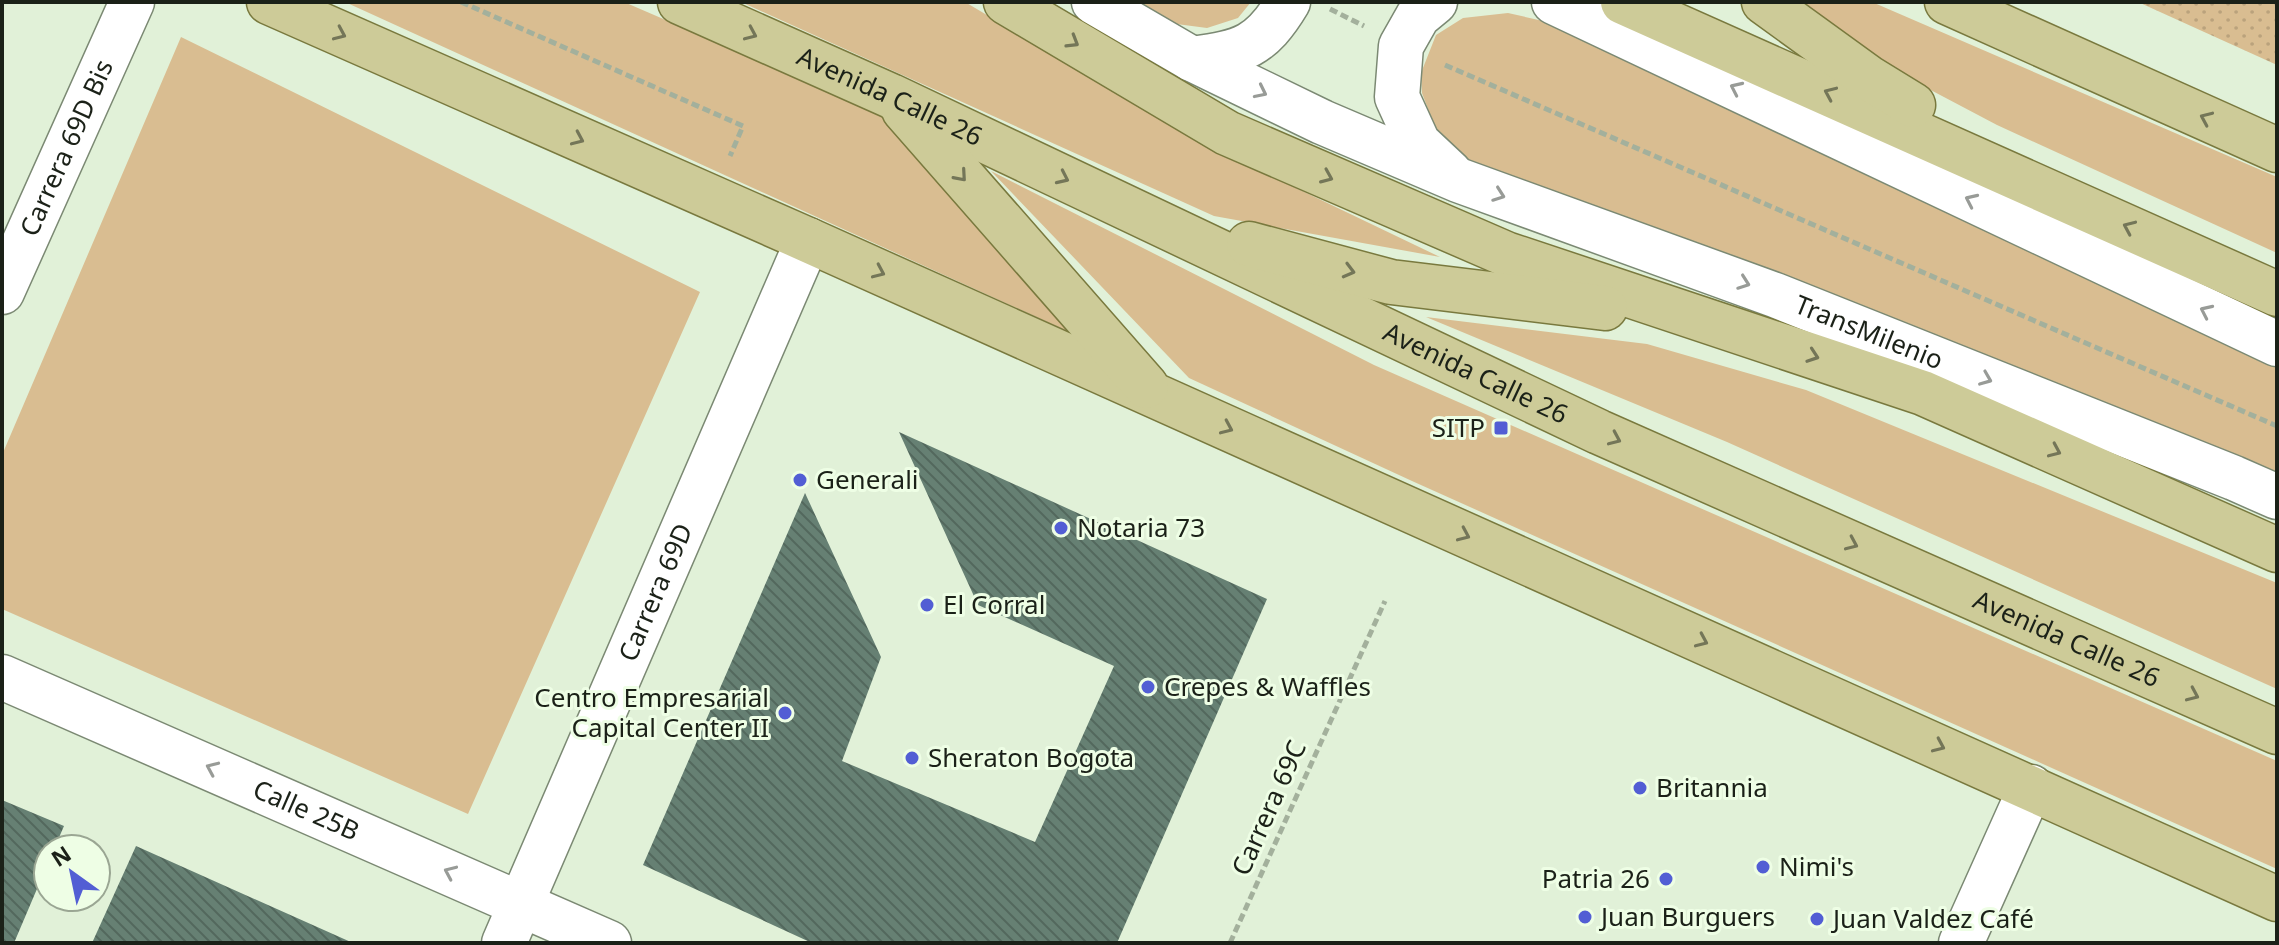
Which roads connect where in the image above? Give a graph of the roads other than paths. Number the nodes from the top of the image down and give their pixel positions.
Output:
1 (132, 2) edge
2 (269, 2) edge
3 (680, 2) edge
4 (1006, 2) edge
5 (1094, 2) edge
6 (1288, 2) edge
7 (1435, 2) edge
8 (1554, 2) edge
9 (1623, 2) edge
10 (1764, 2) edge
11 (1947, 2) edge
12 (1192, 59) junction
13 (891, 96) junction
14 (2277, 150) edge
15 (1458, 180) junction
16 (2080, 205) junction
17 (1139, 214) junction
18 (808, 240) junction
19 (2, 292) edge
20 (2277, 294) edge
21 (1739, 331) junction
22 (2277, 344) edge
23 (1156, 396) junction
24 (2277, 497) edge
25 (2277, 550) edge
26 (2, 677) edge
27 (2277, 732) edge
28 (2031, 787) junction
29 (2277, 899) edge
30 (521, 903) junction
31 (504, 943) edge
32 (609, 943) edge
33 (1961, 943) edge

1 - 19 street, Carrera 69D Bis
2 -> 18 main road
3 -> 13 main road, Avenida Calle 26
4 -> 21 main road
5 - 12 street, TransMilenio
6 - 12 street
7 - 15 street, TransMilenio
22 -> 8 street
16 -> 9 main road
10 - 16 main road
14 -> 11 main road
12 -> 15 street, TransMilenio
13 -> 17 main road, Avenida Calle 26
13 -> 23 main road
15 -> 24 street, TransMilenio
20 -> 16 main road
17 -> 21 main road
17 -> 27 main road, Avenida Calle 26
18 -> 23 main road
18 - 30 street, Carrera 69D
21 -> 25 main road
23 -> 28 main road
30 -> 26 street, Calle 25B
28 - 29 main road
28 - 33 street
30 - 31 street, Carrera 69D
30 - 32 street, Calle 25B

